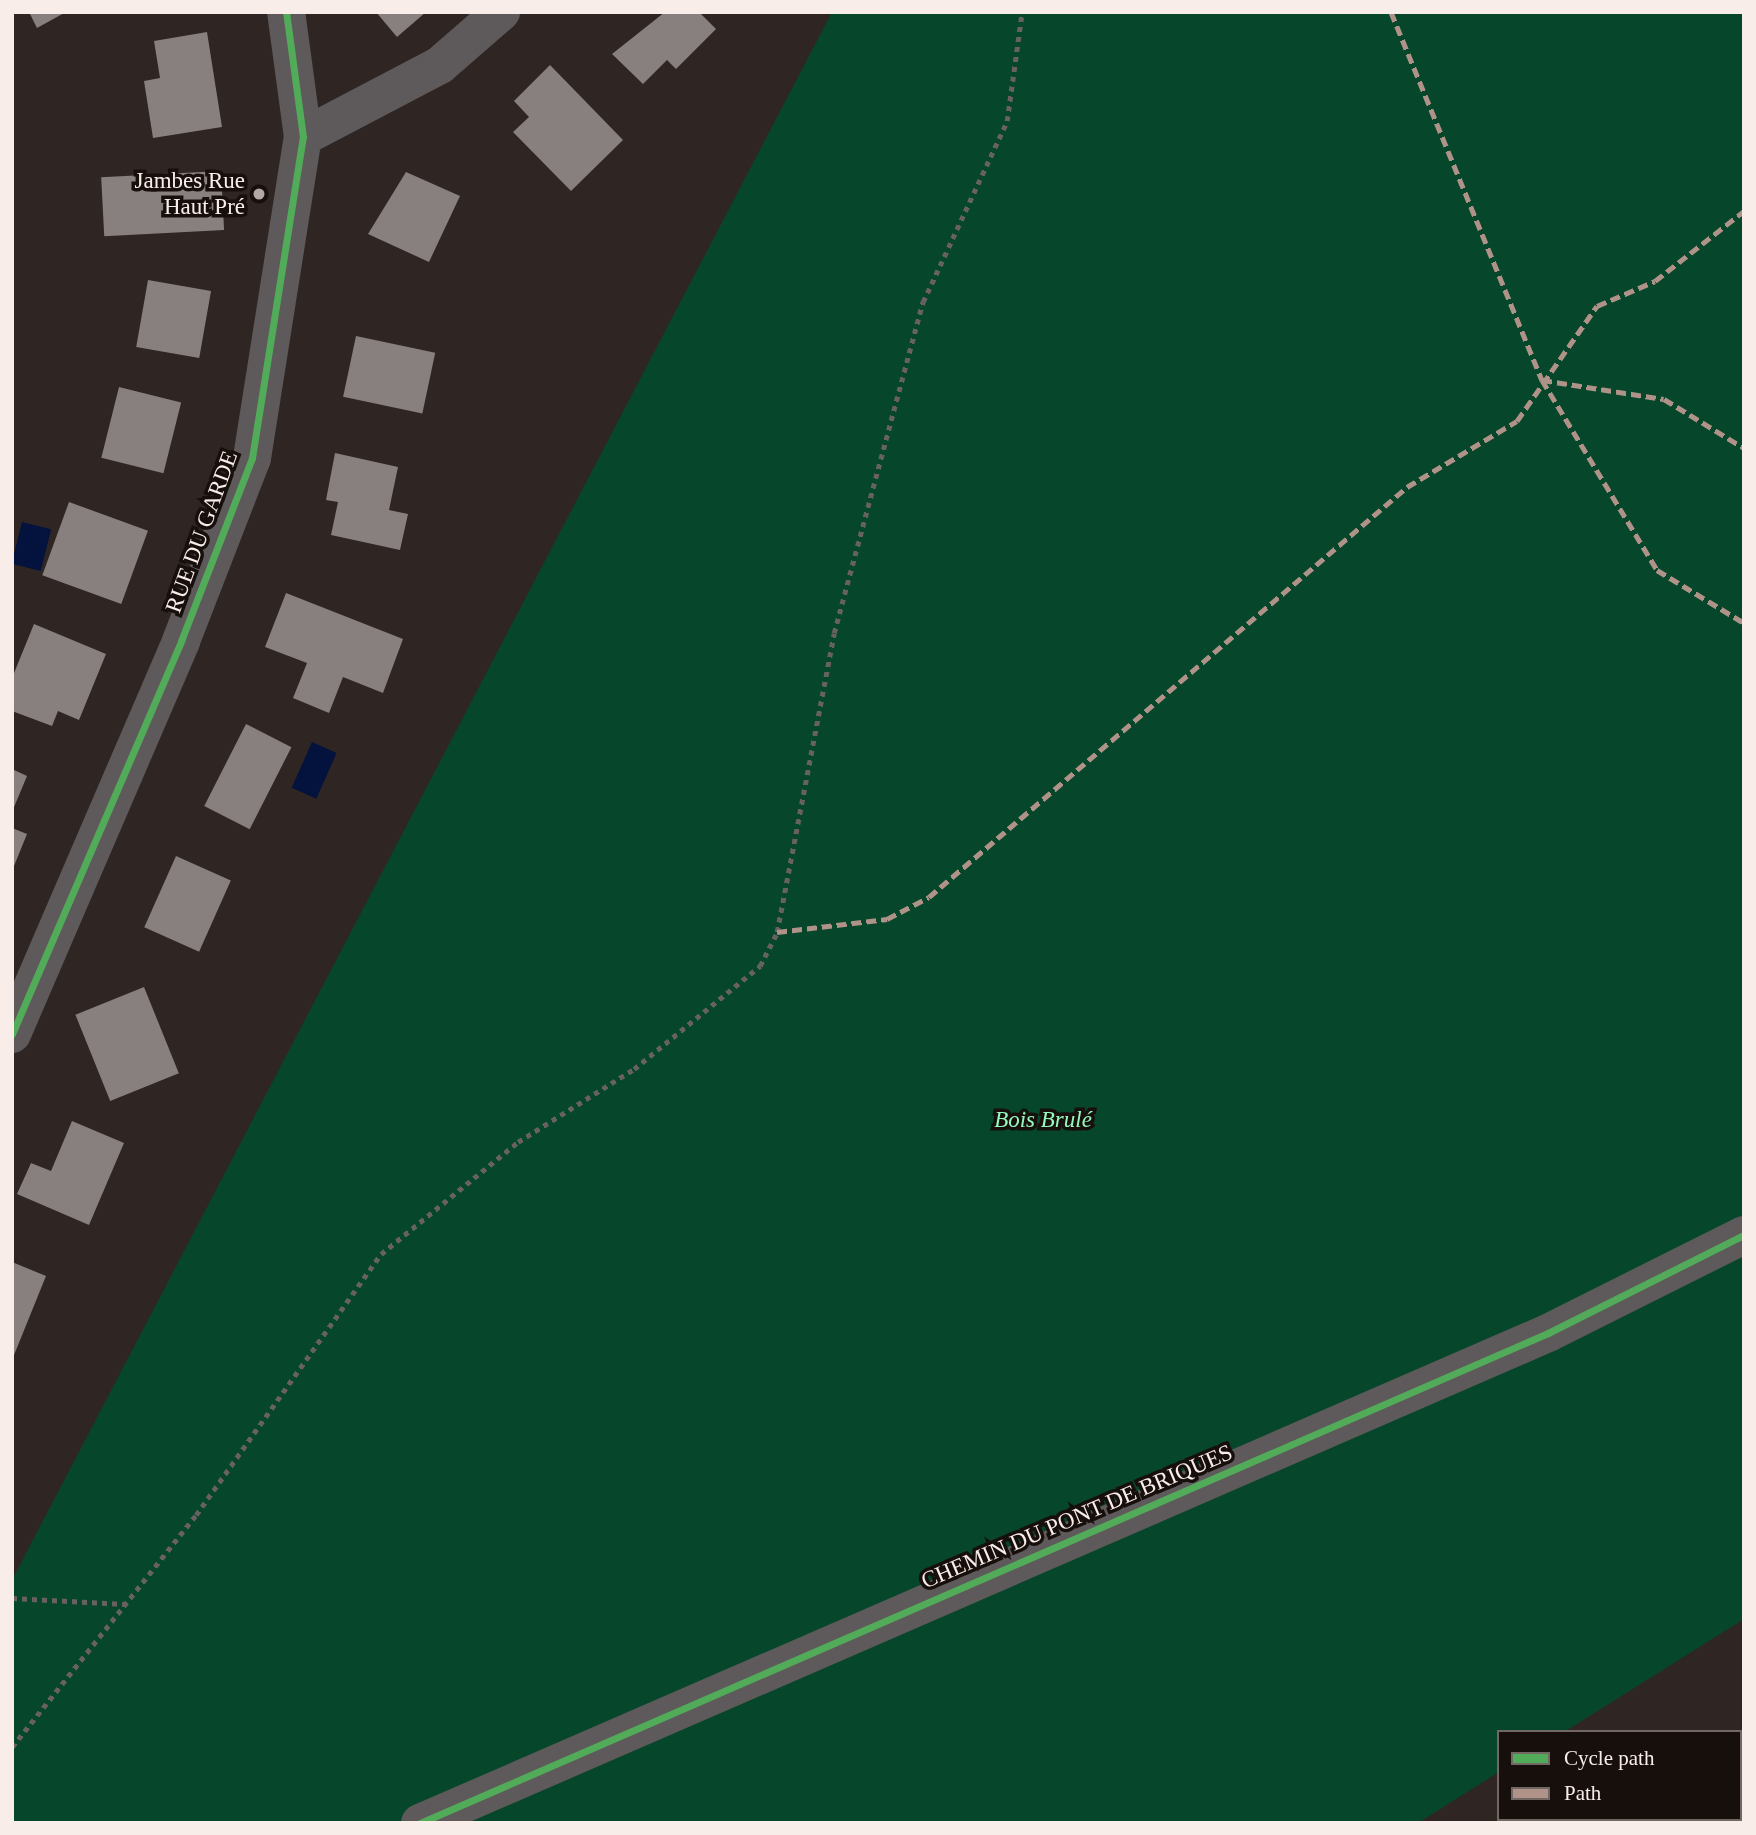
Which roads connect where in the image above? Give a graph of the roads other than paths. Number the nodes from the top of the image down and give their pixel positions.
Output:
1 (286, 12) edge
2 (501, 12) edge
3 (303, 137) junction
4 (12, 1034) edge
5 (1744, 1235) edge
6 (420, 1823) edge

1 - 3 street, RUE DU GARDE
2 - 3 street
3 - 4 street, RUE DU GARDE
5 - 6 street, CHEMIN DU PONT DE BRIQUES

